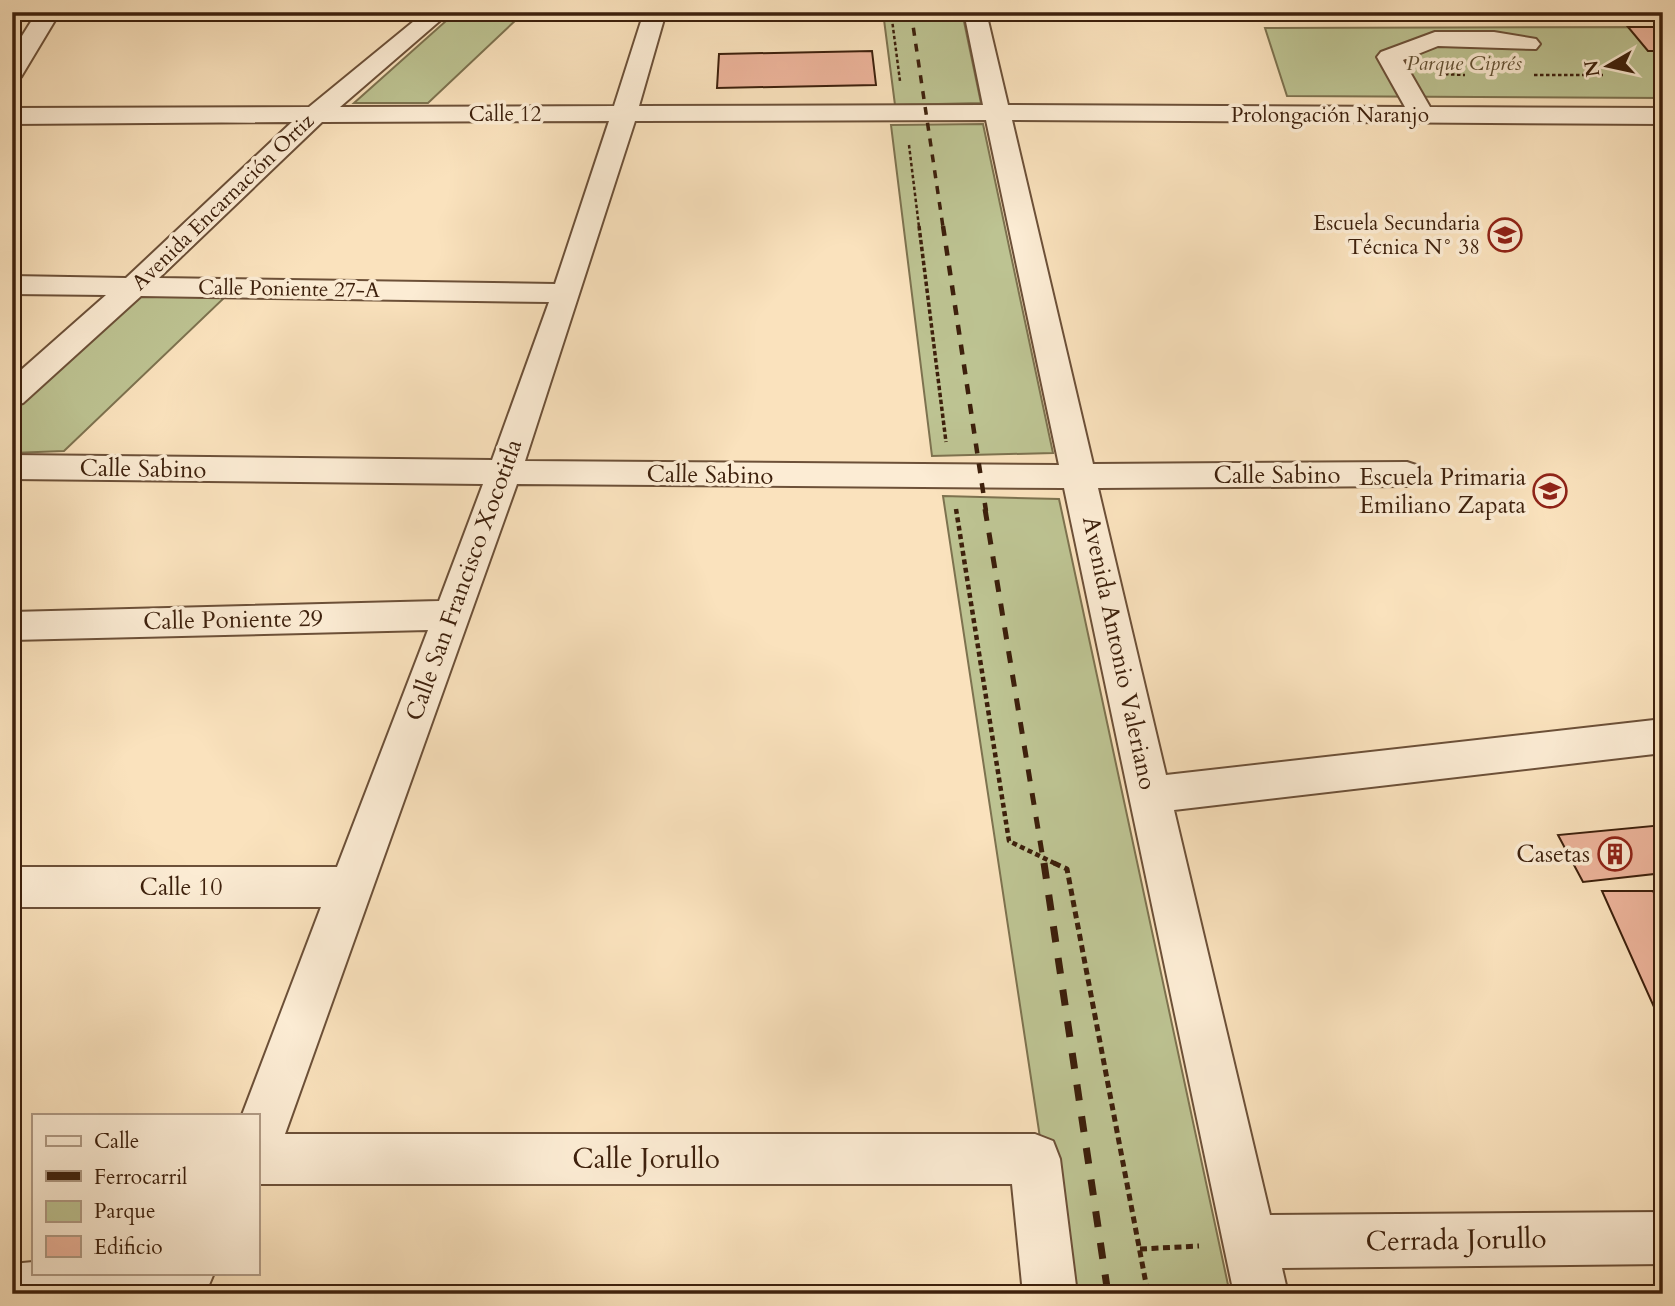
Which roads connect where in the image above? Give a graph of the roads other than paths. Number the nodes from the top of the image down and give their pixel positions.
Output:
1 (49, 12) edge
2 (439, 12) edge
3 (655, 12) edge
4 (975, 12) edge
5 (1528, 44) dead end
6 (12, 72) edge
7 (998, 112) junction
8 (625, 113) junction
9 (314, 114) junction
10 (12, 116) edge
11 (1423, 116) junction
12 (1663, 116) edge
13 (12, 285) edge
14 (134, 286) junction
15 (566, 293) junction
16 (12, 396) edge
17 (12, 467) edge
18 (504, 472) junction
19 (1407, 474) dead end
20 (1081, 477) junction
21 (453, 615) junction
22 (12, 626) edge
23 (1663, 736) edge
24 (1151, 795) junction
25 (12, 887) edge
26 (349, 887) junction
27 (259, 1136) edge
28 (259, 1159) edge
29 (1663, 1238) edge
30 (1250, 1242) junction
31 (177, 1274) edge
32 (214, 1274) edge
33 (12, 1291) edge
34 (206, 1294) edge
35 (1051, 1294) edge
36 (1261, 1294) edge

1 - 6 street
2 - 9 street, Avenida Encarnación Ortiz
3 - 8 street, Calle San Francisco Xocotitla
4 - 7 street, Avenida Antonio Valeriano
5 - 11 street
7 - 8 street, Calle 12
7 - 11 street, Prolongación Naranjo
7 - 20 street, Avenida Antonio Valeriano
8 - 9 street, Calle 12
8 - 15 street, Calle San Francisco Xocotitla
9 - 10 street, Calle 12
9 - 14 street, Avenida Encarnación Ortiz
11 - 12 street, Prolongación Naranjo
13 - 14 street, Calle Poniente 27-A
14 - 15 street, Calle Poniente 27-A
14 - 16 street, Avenida Encarnación Ortiz
15 - 18 street, Calle San Francisco Xocotitla
17 - 18 street, Calle Sabino
18 - 20 street, Calle Sabino
18 - 21 street, Calle San Francisco Xocotitla
19 - 20 street, Calle Sabino
20 - 24 street, Avenida Antonio Valeriano
21 - 22 street, Calle Poniente 29
21 - 26 street, Calle San Francisco Xocotitla
23 - 24 street
24 - 30 street, Avenida Antonio Valeriano
25 - 26 street, Calle 10
26 - 27 street, Calle San Francisco Xocotitla
28 - 35 street, Calle Jorullo
29 - 30 street, Cerrada Jorullo
30 - 36 street, Avenida Antonio Valeriano
31 - 33 street
32 - 34 street

